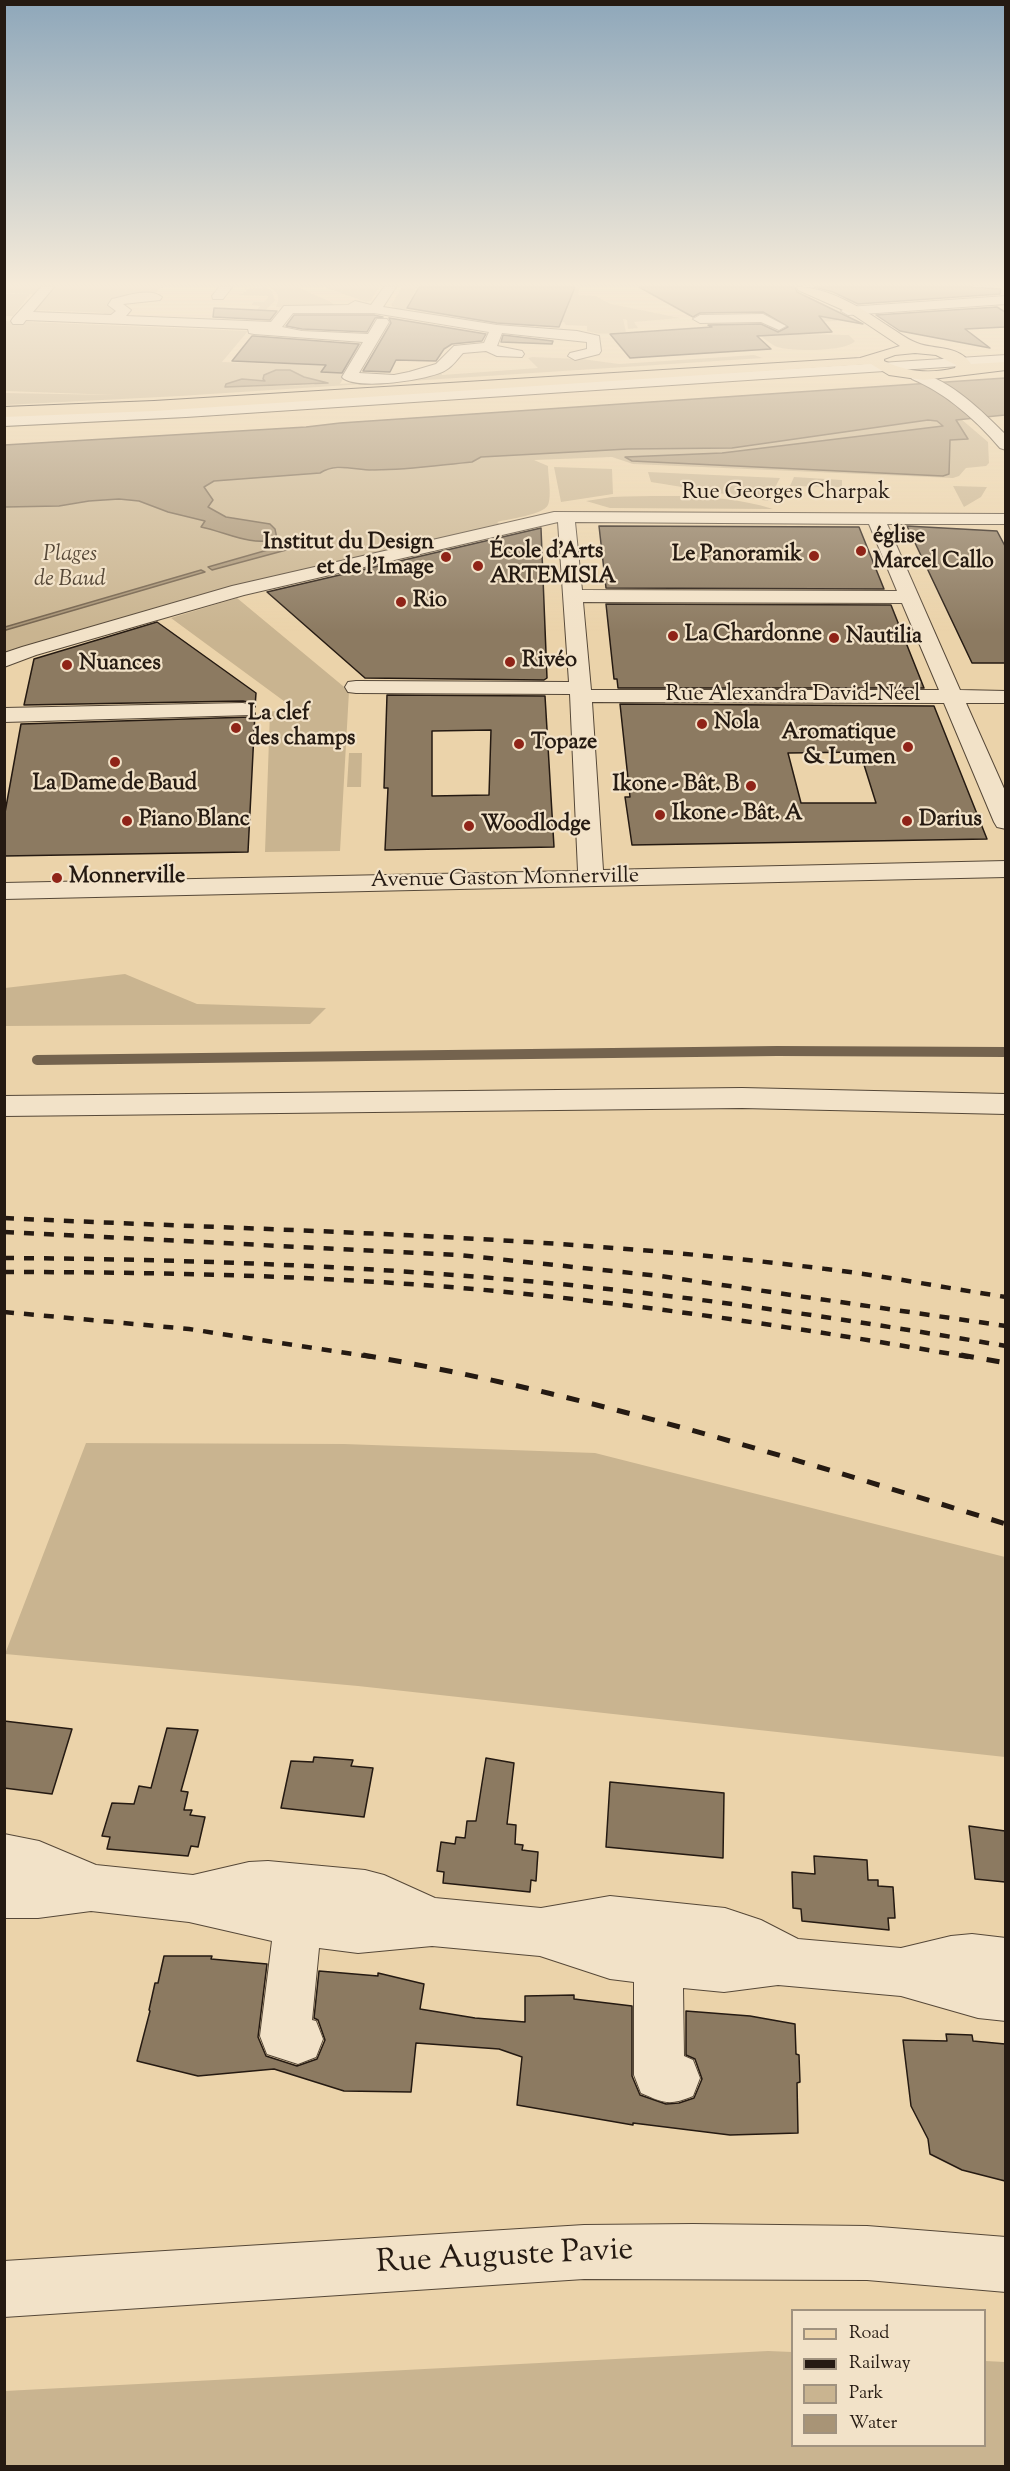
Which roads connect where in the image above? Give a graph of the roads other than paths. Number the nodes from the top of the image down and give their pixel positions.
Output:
1 (208, 402) edge
2 (336, 402) edge
3 (433, 402) edge
4 (963, 402) edge
5 (980, 402) edge
6 (4, 412) edge
7 (4, 421) edge
8 (997, 424) edge
9 (4, 429) edge
10 (1005, 445) edge
11 (566, 517) junction
12 (875, 517) junction
13 (1005, 519) edge
14 (573, 596) junction
15 (909, 597) junction
16 (4, 661) edge
17 (356, 687) dead end
18 (580, 692) junction
19 (953, 696) junction
20 (1005, 697) edge
21 (243, 710) dead end
22 (4, 715) edge
23 (1005, 822) edge
24 (1005, 869) edge
25 (591, 878) junction
26 (4, 891) edge
27 (1005, 1104) edge
28 (4, 1106) edge
29 (4, 1857) edge
30 (91, 1888) junction
31 (4, 1894) edge
32 (189, 1898) junction
33 (298, 1921) junction
34 (432, 1922) junction
35 (540, 1932) junction
36 (658, 1960) junction
37 (793, 1962) junction
38 (1005, 1962) edge
39 (900, 1972) junction
40 (1005, 1996) edge
41 (283, 2037) dead end
42 (658, 2076) dead end
43 (1005, 2265) edge
44 (4, 2289) edge

1 - 6 main road
2 - 7 street
3 - 9 main road
4 - 8 street
5 - 8 street
8 - 10 street
11 - 12 street, Rue Georges Charpak
11 - 14 street
11 - 16 street, Rue Georges Charpak
12 - 13 street, Rue Georges Charpak
12 - 15 street
14 - 15 street
14 - 18 street
15 - 19 street
17 - 18 street, Rue Alexandra David-Néel
18 - 19 street, Rue Alexandra David-Néel
18 - 25 street
19 - 20 street, Rue Alexandra David-Néel
19 - 23 street
21 - 22 street
24 - 25 street, Avenue Gaston Monnerville
25 - 26 street, Avenue Gaston Monnerville
27 - 28 street
29 - 30 street
30 - 31 street
30 - 32 street
32 - 33 street
32 - 34 street
33 - 34 street
33 - 41 street
34 - 35 street
35 - 36 street
35 - 37 street
36 - 37 street
36 - 42 street
37 - 39 street
38 - 39 street
39 - 40 street
43 - 44 street, Rue Auguste Pavie

